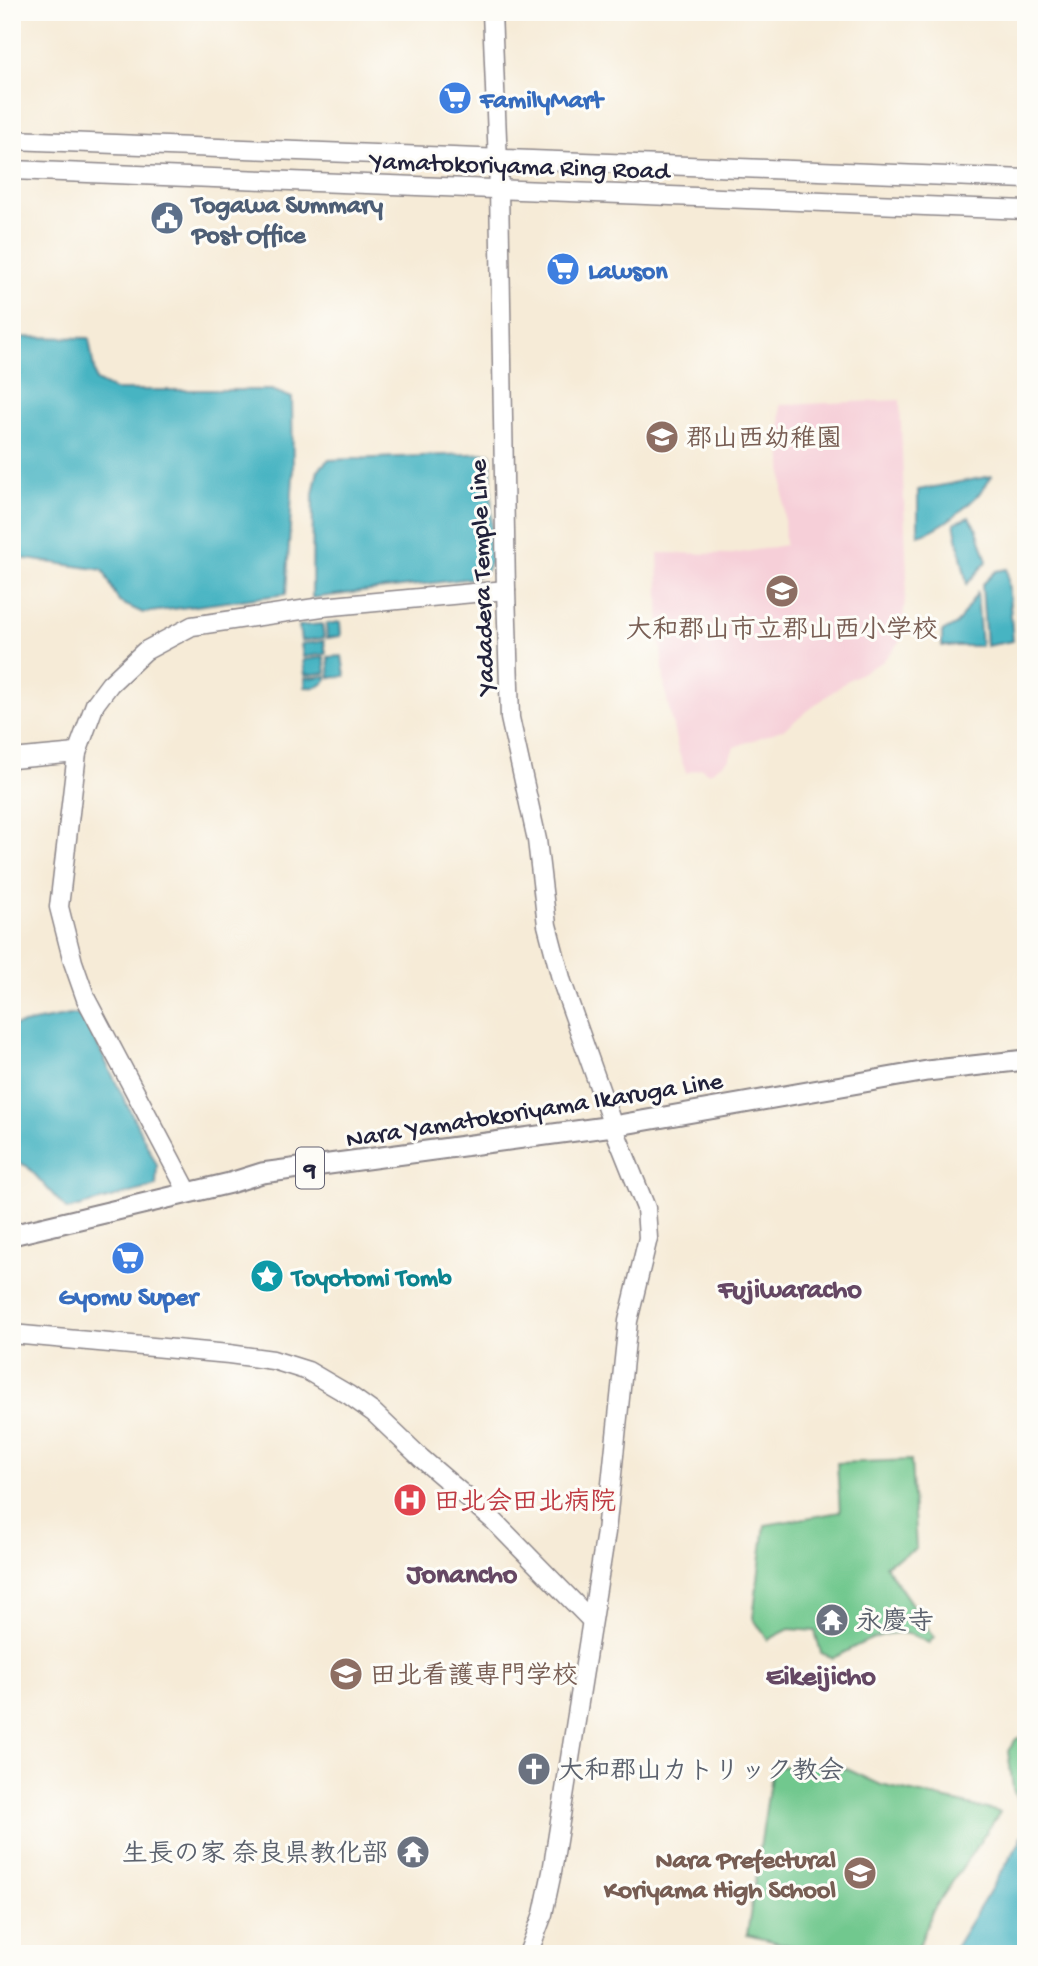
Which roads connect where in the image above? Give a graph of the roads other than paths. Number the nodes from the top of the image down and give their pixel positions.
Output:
1 (492, 12) edge
2 (12, 140) edge
3 (498, 159) junction
4 (12, 170) edge
5 (1026, 179) edge
6 (499, 189) junction
7 (1026, 209) edge
8 (506, 590) junction
9 (77, 753) junction
10 (12, 759) edge
11 (1026, 1060) edge
12 (613, 1126) junction
13 (188, 1192) junction
14 (12, 1235) edge
15 (12, 1335) edge
16 (591, 1620) junction
17 (528, 1954) edge

1 - 3 main road, Yadadera Temple Line
2 - 3 main road, Yamatokoriyama Ring Road
3 - 5 main road, Yamatokoriyama Ring Road
3 - 6 main road, Yadadera Temple Line
4 - 6 main road, Yamatokoriyama Ring Road
6 - 7 main road, Yamatokoriyama Ring Road
6 - 8 main road, Yadadera Temple Line
8 - 9 main road
8 - 12 main road, Yadadera Temple Line
9 - 10 main road
9 - 13 main road
11 - 12 main road, Nara Yamatokoriyama Ikaruga Line / 9
12 - 13 main road, Nara Yamatokoriyama Ikaruga Line / 9
12 - 16 main road, Yadadera Temple Line
13 - 14 main road, Nara Yamatokoriyama Ikaruga Line / 9
15 - 16 main road
16 - 17 main road, Yadadera Temple Line

